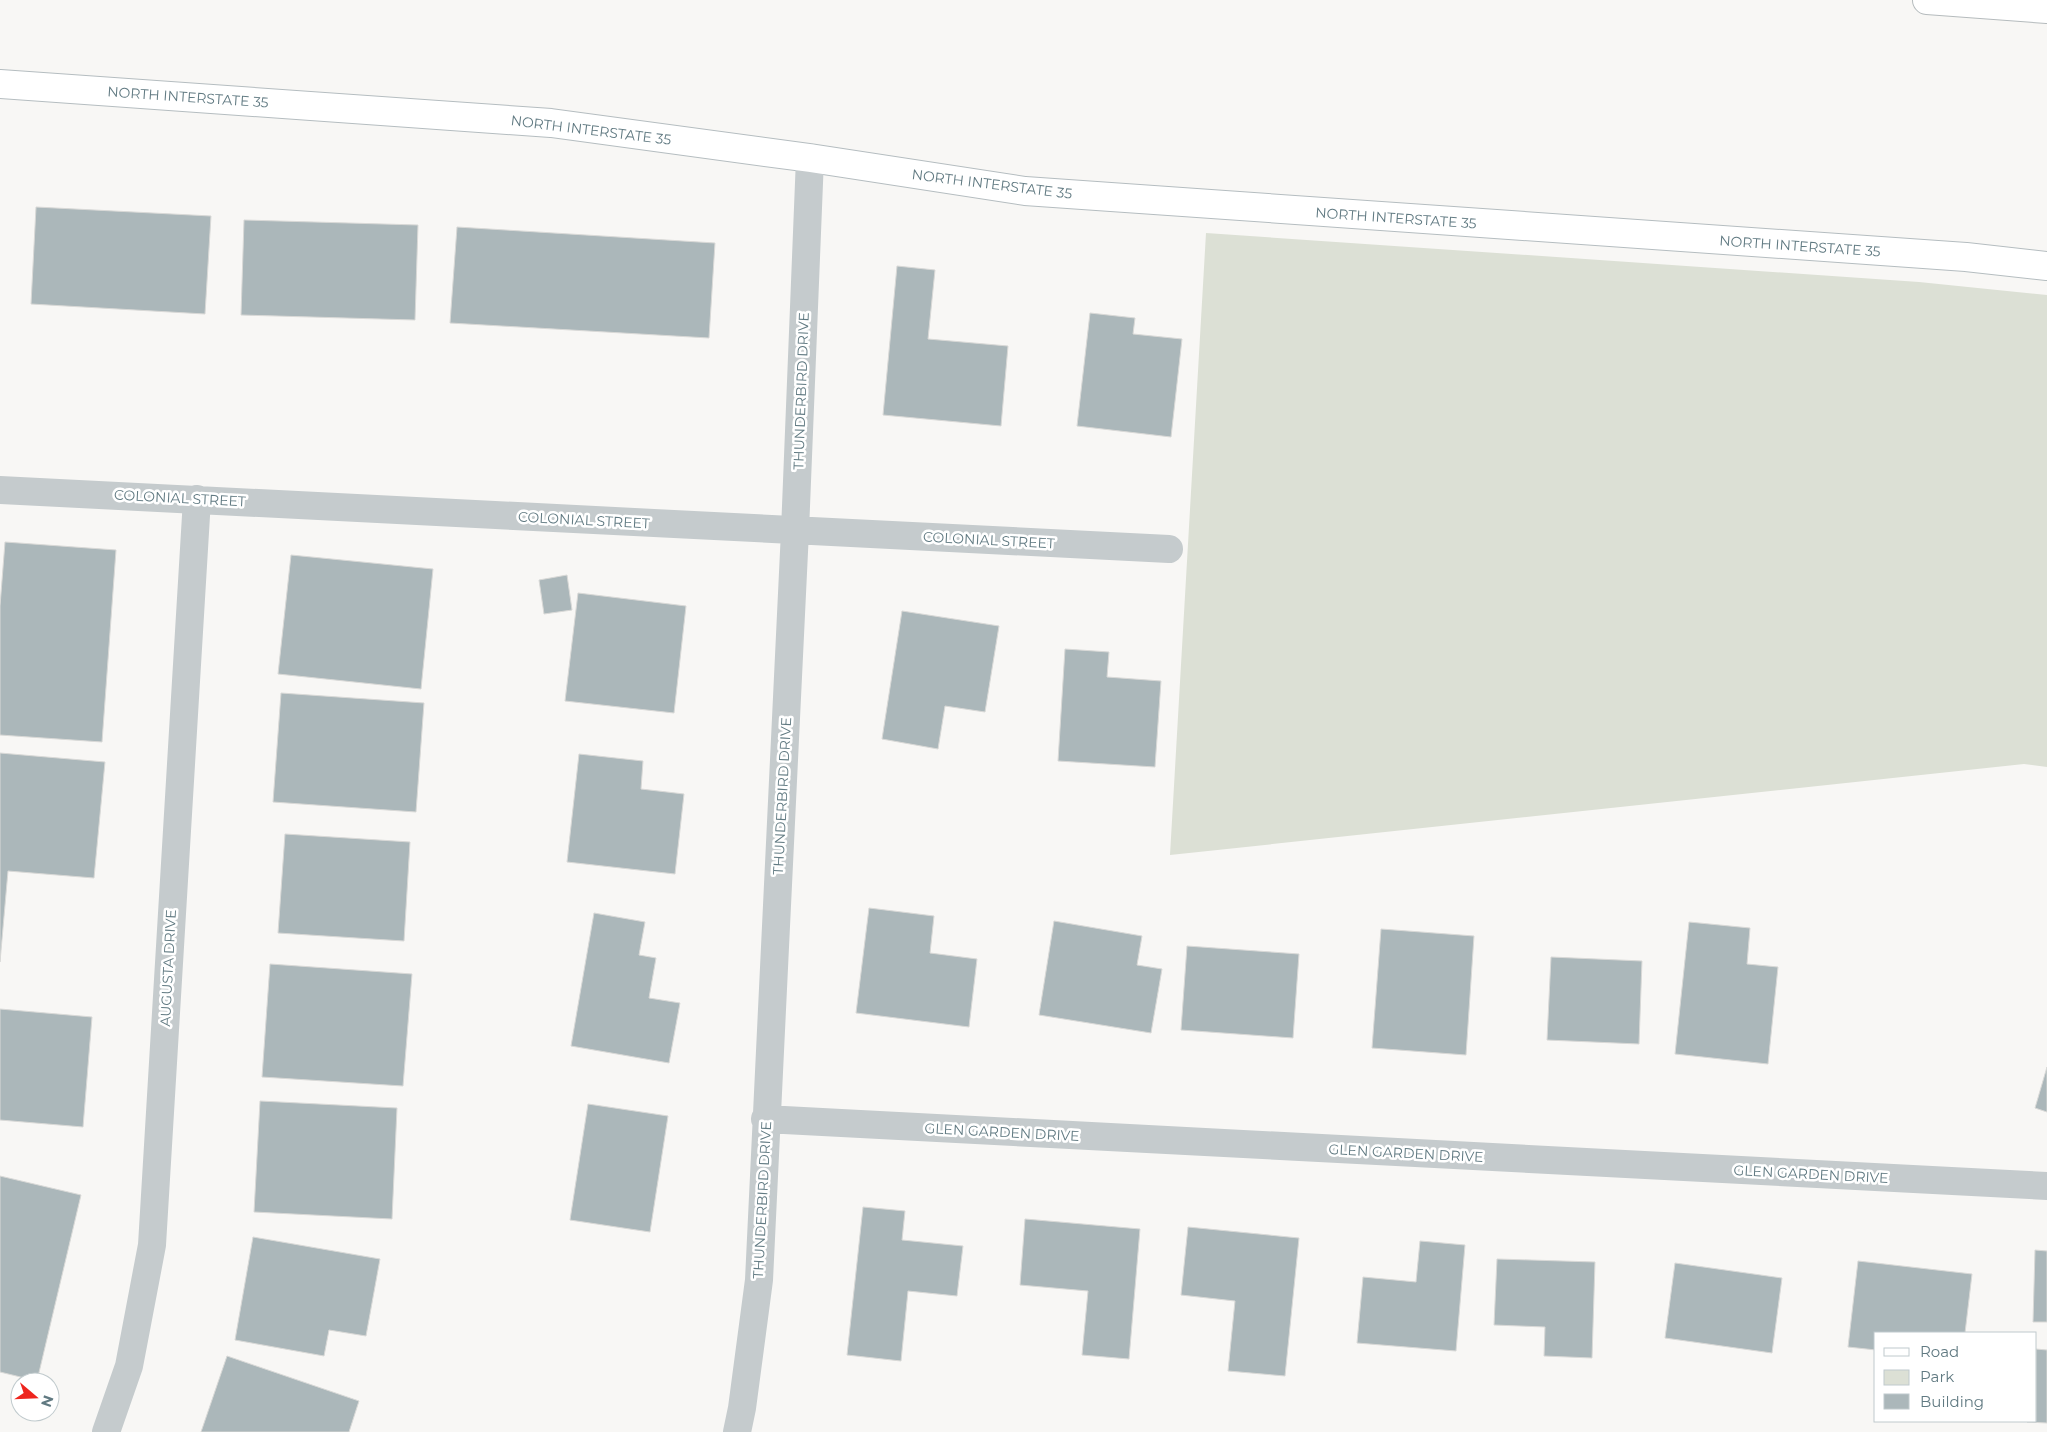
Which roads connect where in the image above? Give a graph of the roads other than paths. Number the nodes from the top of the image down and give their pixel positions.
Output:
1 (1927, 0) edge
2 (2047, 9) edge
3 (0, 84) edge
4 (810, 158) junction
5 (2047, 266) edge
6 (0, 490) edge
7 (197, 499) junction
8 (795, 531) junction
9 (1169, 549) dead end
10 (765, 1119) junction
11 (2047, 1186) edge
12 (106, 1432) edge
13 (736, 1432) edge

1 - 2 main road
3 - 4 main road, NORTH INTERSTATE 35
4 - 5 main road, NORTH INTERSTATE 35
4 - 8 street, THUNDERBIRD DRIVE
6 - 7 street, COLONIAL STREET
7 - 8 street, COLONIAL STREET
7 - 12 street, AUGUSTA DRIVE
8 - 9 street, COLONIAL STREET
8 - 10 street, THUNDERBIRD DRIVE
10 - 11 street, GLEN GARDEN DRIVE
10 - 13 street, THUNDERBIRD DRIVE

